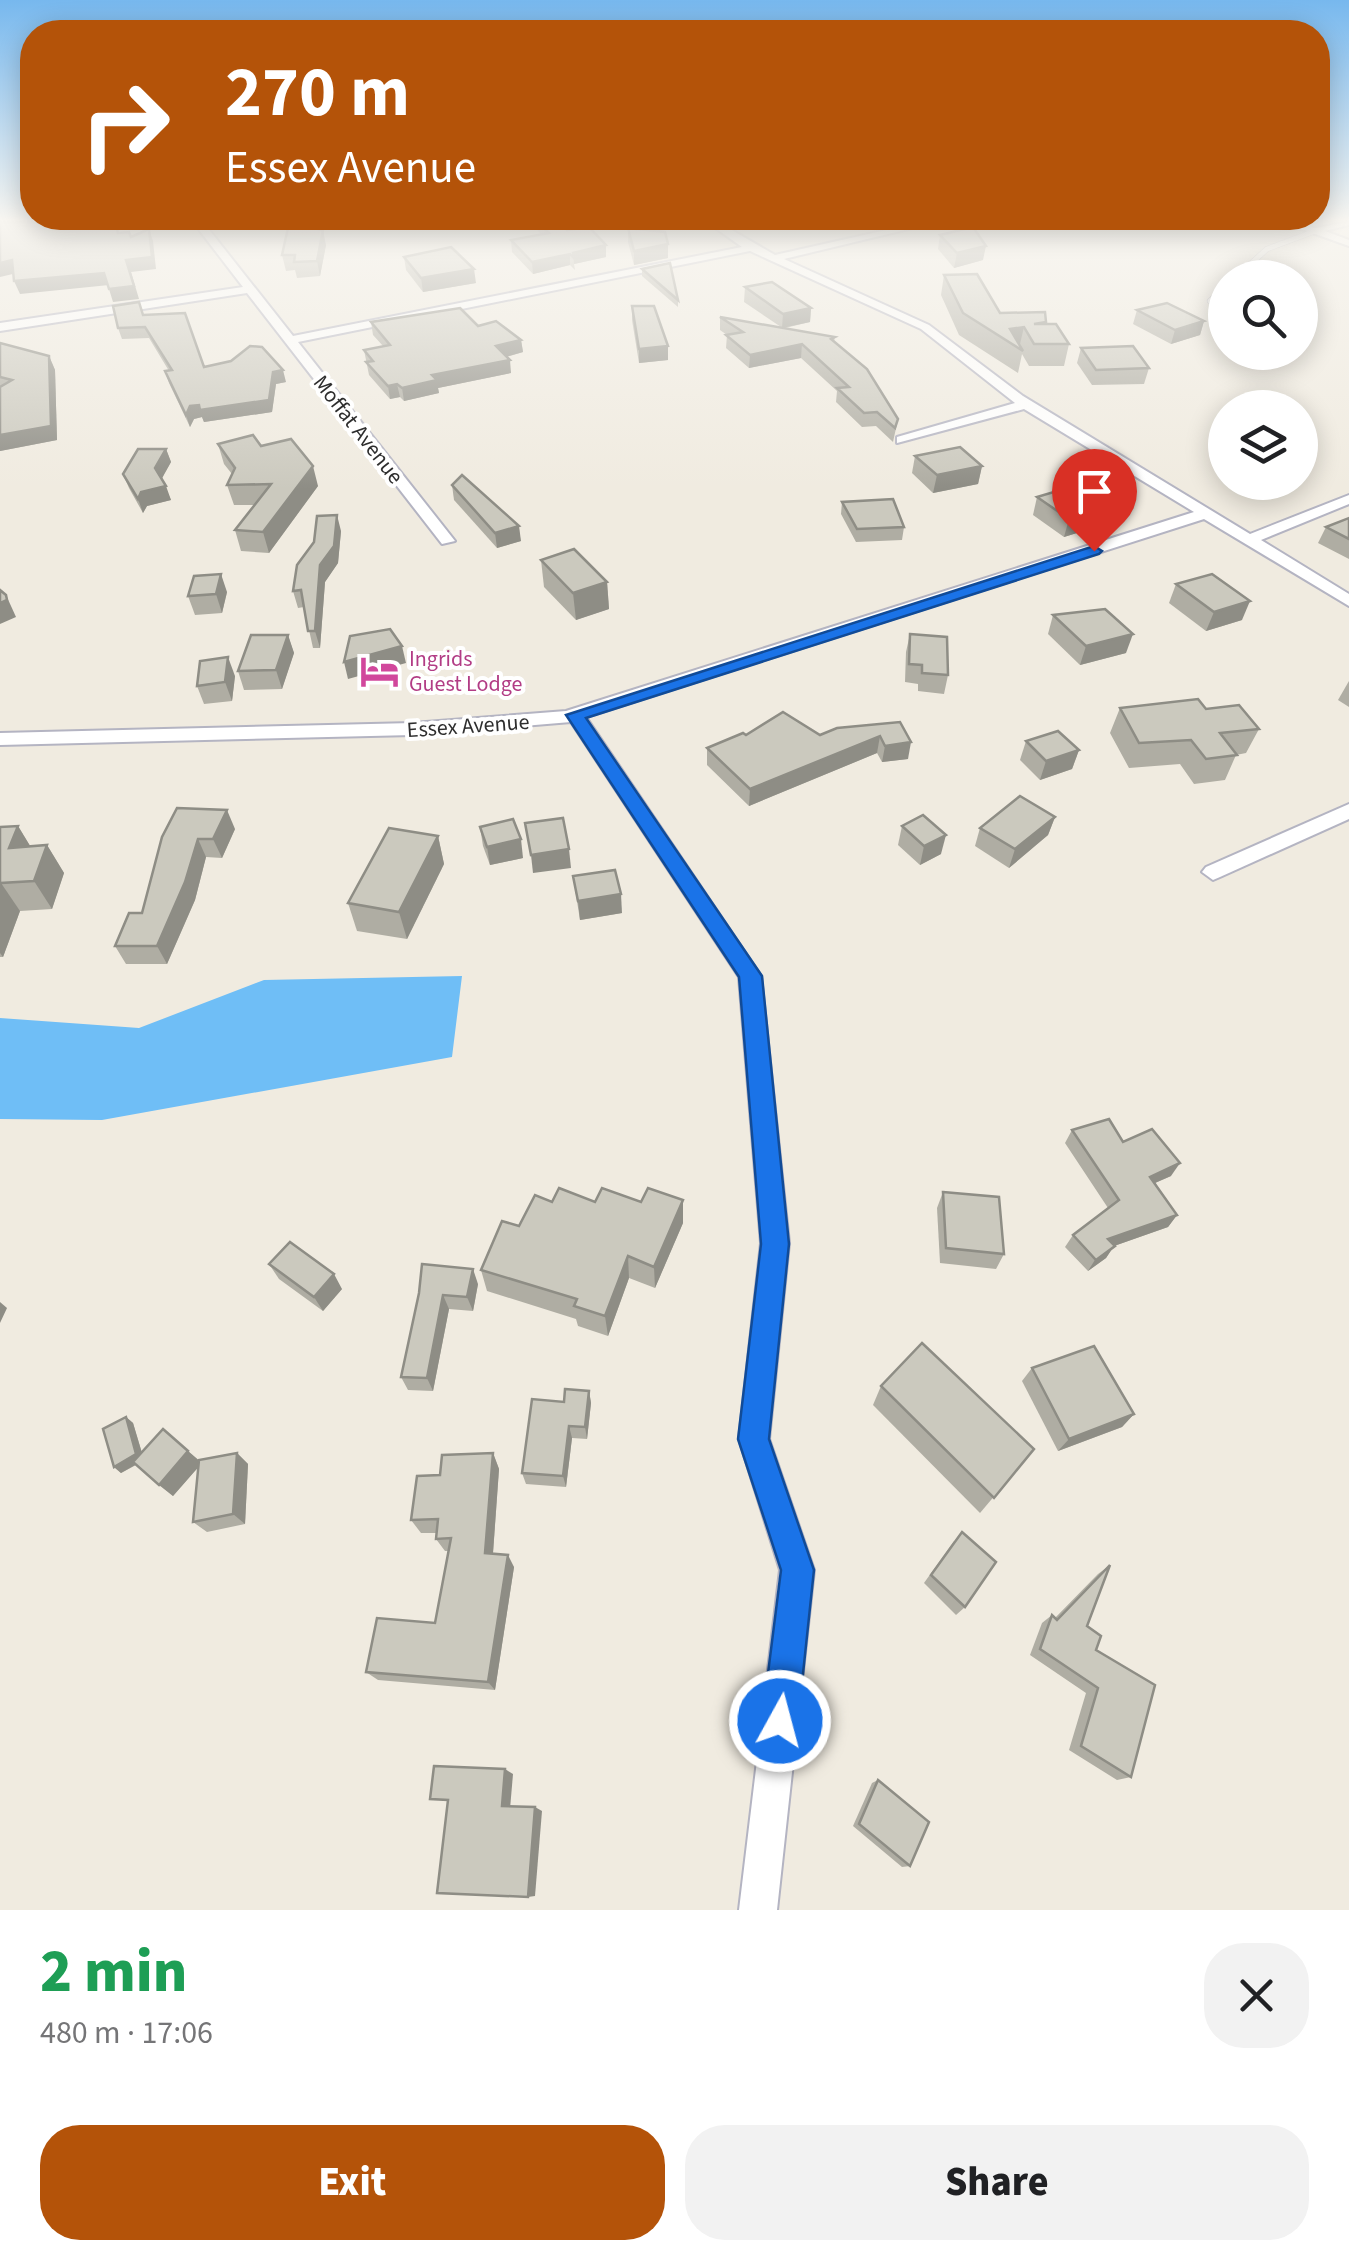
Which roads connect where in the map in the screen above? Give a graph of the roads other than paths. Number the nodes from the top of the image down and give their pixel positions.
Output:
1 (107, 311) edge
2 (269, 311) edge
3 (434, 311) edge
4 (892, 311) edge
5 (0, 327) edge
6 (294, 339) junction
7 (1026, 404) junction
8 (902, 440) dead end
9 (1349, 498) edge
10 (1204, 514) junction
11 (1248, 540) junction
12 (447, 541) dead end
13 (1347, 597) edge
14 (575, 715) junction
15 (0, 740) edge
16 (1349, 812) edge
17 (1214, 872) dead end
18 (758, 1910) edge

1 - 5 street
2 - 6 street, Moffat Avenue
3 - 6 street
4 - 7 street
6 - 12 street, Moffat Avenue
7 - 8 street
7 - 10 street
9 - 11 street
10 - 11 street
10 - 14 street, Essex Avenue
11 - 13 street
14 - 15 street, Essex Avenue
14 - 18 street
16 - 17 street

